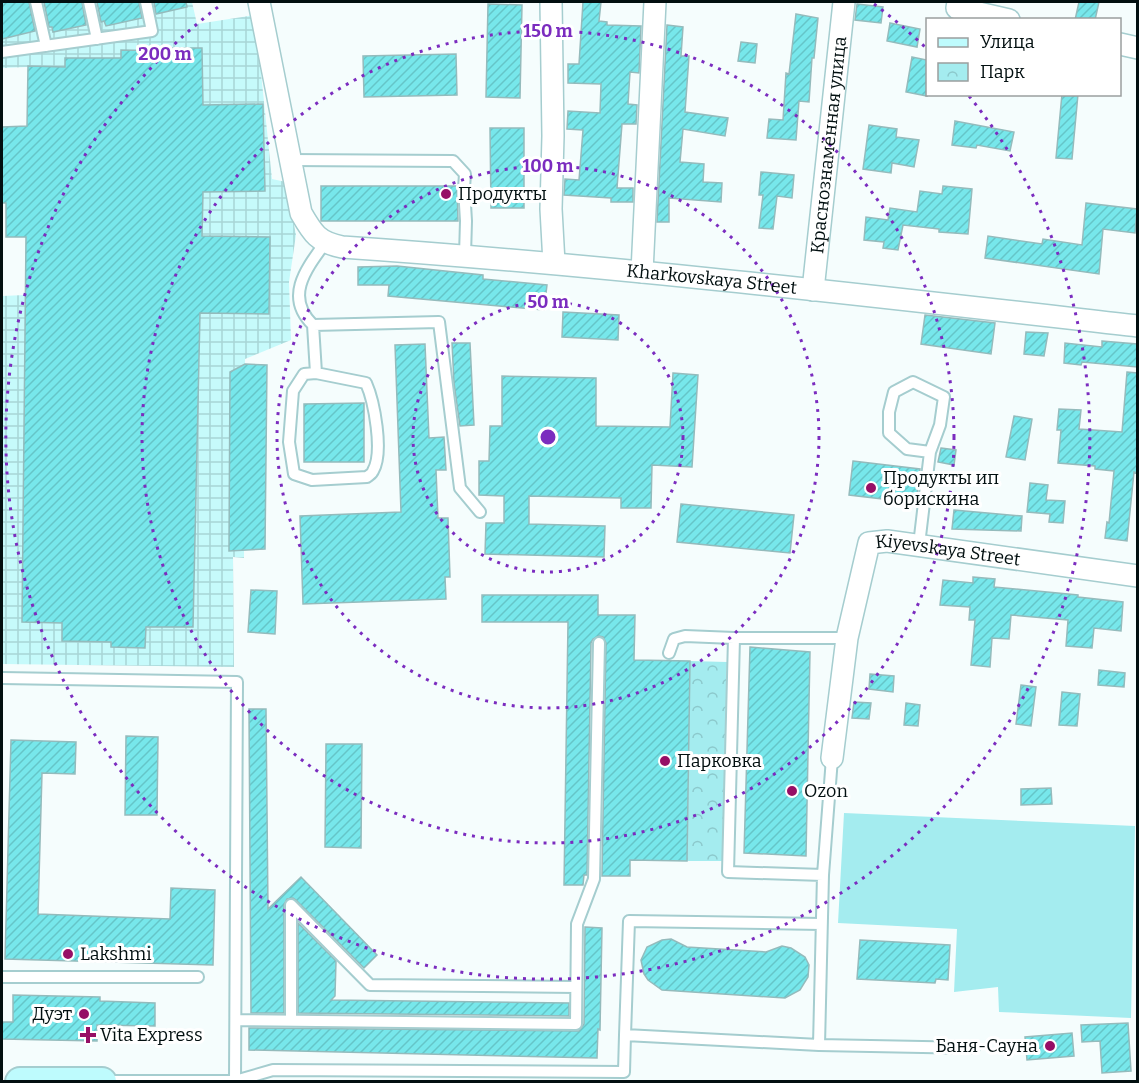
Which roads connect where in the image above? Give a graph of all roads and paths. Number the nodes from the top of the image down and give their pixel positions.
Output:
1 (36, 2) edge
2 (89, 2) edge
3 (146, 2) edge
4 (259, 2) edge
5 (551, 2) edge
6 (656, 2) edge
7 (844, 2) edge
8 (958, 5) edge
9 (1002, 18) edge
10 (98, 39) junction
11 (1121, 44) edge
12 (46, 46) junction
13 (1137, 48) edge
14 (2, 52) edge
15 (290, 160) junction
16 (325, 243) junction
17 (465, 255) junction
18 (554, 263) junction
19 (642, 272) junction
20 (813, 290) junction
21 (314, 325) junction
22 (1137, 326) edge
23 (316, 373) junction
24 (930, 452) junction
25 (480, 512) dead end
26 (919, 545) junction
27 (1137, 576) edge
28 (734, 638) junction
29 (847, 638) junction
30 (599, 643) dead end
31 (669, 653) dead end
32 (2, 678) edge
33 (832, 758) joint
34 (824, 875) junction
35 (821, 924) junction
36 (2, 977) edge
37 (198, 977) dead end
38 (576, 987) junction
39 (237, 1020) junction
40 (291, 1020) junction
41 (625, 1035) junction
42 (819, 1045) junction
43 (974, 1048) dead end
44 (102, 1081) edge
45 (236, 1081) edge
46 (20, 1082) edge

1 - 12 lane
2 - 10 lane
3 - 10 lane
4 - 15 street
5 - 18 street
6 - 19 street
7 - 20 street, Краснознамённая улица
8 - 9 street
10 - 12 lane
11 - 13 street
12 - 14 lane
15 - 16 street
15 - 17 lane
16 - 17 street, Kharkovskaya Street
16 - 21 lane
17 - 18 street, Kharkovskaya Street
18 - 19 street, Kharkovskaya Street
19 - 20 street, Kharkovskaya Street
20 - 22 street, Kharkovskaya Street
21 - 23 lane
21 - 25 lane
23 - 23 lane
24 - 24 lane
24 - 26 lane
26 - 27 street, Kiyevskaya Street
26 - 29 street, Kiyevskaya Street
28 - 29 lane
28 - 31 lane
28 - 34 lane
29 - 33 street, Kiyevskaya Street
30 - 38 lane
32 - 39 lane
33 - 34 lane
34 - 35 lane
35 - 41 lane
35 - 42 lane
36 - 37 lane
38 - 40 lane
38 - 40 lane
39 - 40 lane
39 - 45 lane
41 - 42 lane
41 - 45 lane
42 - 43 lane
44 - 45 lane
44 - 46 main road

